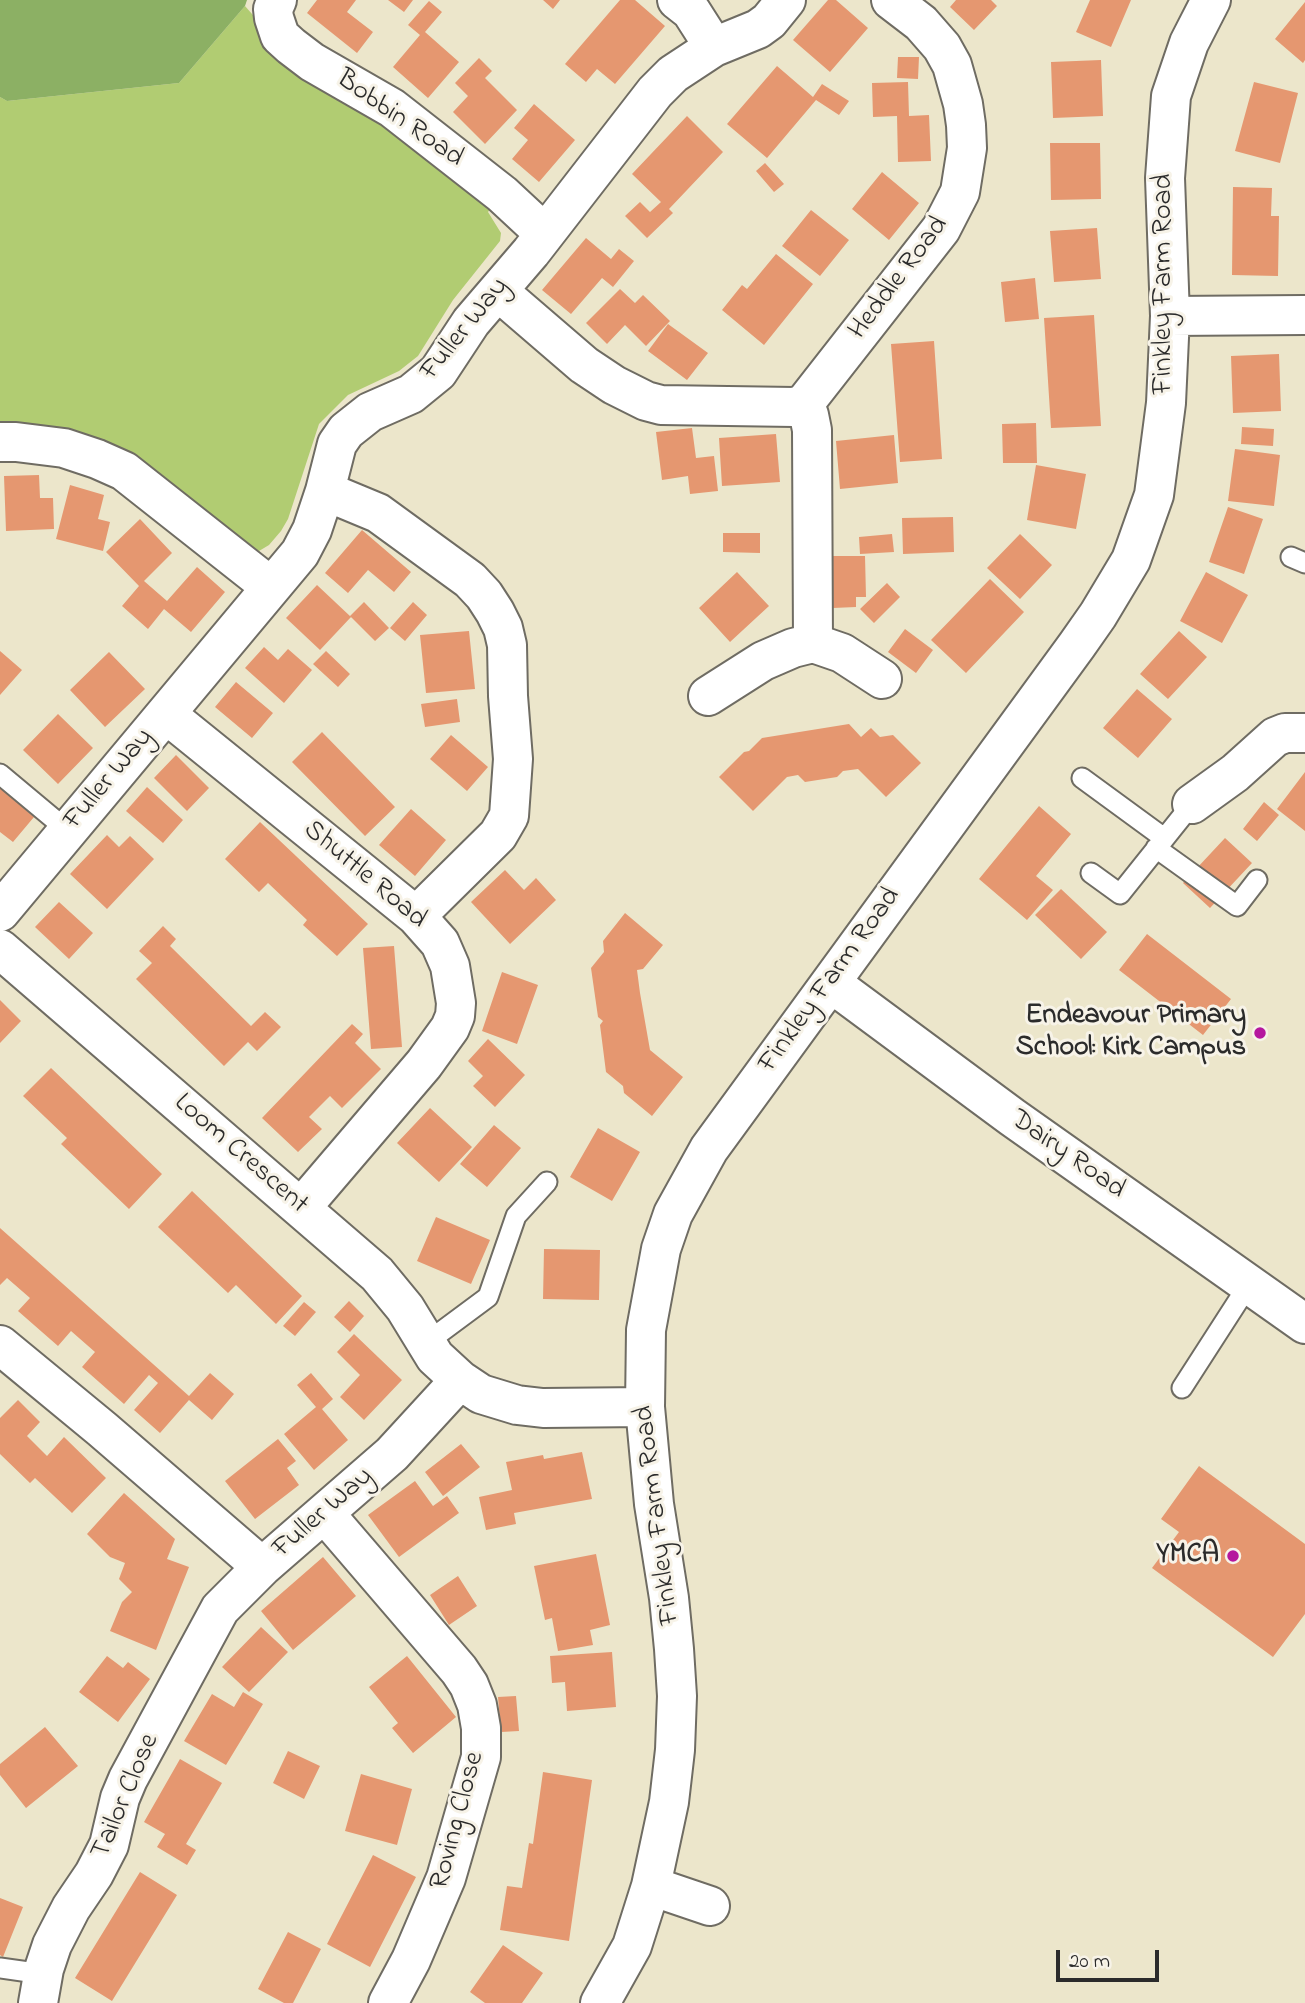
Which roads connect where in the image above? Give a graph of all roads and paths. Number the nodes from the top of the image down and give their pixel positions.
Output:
1 (276, 0) edge
2 (677, 0) edge
3 (786, 0) edge
4 (891, 0) edge
5 (1211, 0) edge
6 (714, 47) junction
7 (544, 233) junction
8 (498, 291) junction
9 (1305, 315) edge
10 (1170, 316) junction
11 (804, 404) junction
12 (0, 442) edge
13 (325, 491) junction
14 (271, 587) junction
15 (813, 643) junction
16 (882, 680) dead end
17 (708, 696) dead end
18 (166, 714) junction
19 (1305, 733) edge
20 (0, 774) edge
21 (1082, 778) dead end
22 (1192, 804) joint
23 (67, 830) junction
24 (1160, 843) junction
25 (1091, 873) dead end
26 (1256, 880) dead end
27 (0, 912) edge
28 (416, 916) junction
29 (0, 948) edge
30 (831, 983) junction
31 (547, 1182) dead end
32 (301, 1208) junction
33 (1249, 1284) junction
34 (1305, 1324) edge
35 (426, 1342) junction
36 (4, 1357) edge
37 (460, 1380) junction
38 (1182, 1388) dead end
39 (645, 1408) junction
40 (325, 1514) junction
41 (262, 1567) junction
42 (652, 1886) junction
43 (710, 1906) dead end
44 (0, 1968) edge
45 (40, 1989) edge
46 (388, 2003) edge
47 (600, 2003) edge

1 - 7 street, Bobbin Road
2 - 6 street
3 - 6 street, Fuller Way
4 - 11 street, Heddle Road
5 - 10 street, Finkley Farm Road
6 - 7 street, Fuller Way
7 - 8 street, Fuller Way
8 - 11 street
8 - 13 street, Fuller Way
9 - 10 street
10 - 30 street, Finkley Farm Road
11 - 15 street
12 - 14 street
13 - 14 street, Fuller Way
13 - 28 street
14 - 18 street, Fuller Way
15 - 16 street
15 - 17 street
18 - 23 street, Fuller Way
18 - 28 street, Shuttle Road
19 - 22 street
20 - 23 lane
21 - 24 lane
22 - 24 lane
23 - 27 street, Fuller Way
24 - 25 lane
24 - 26 lane
28 - 32 street, Shuttle Road
29 - 32 street, Loom Crescent
30 - 33 street, Dairy Road
30 - 39 street, Finkley Farm Road
31 - 35 lane
32 - 35 street, Loom Crescent
33 - 34 street, Dairy Road
33 - 38 lane
35 - 37 street, Loom Crescent
36 - 41 street, Fuller Way
37 - 39 street
37 - 40 street, Fuller Way
39 - 42 street, Finkley Farm Road
40 - 41 street, Fuller Way
40 - 46 street, Roving Close
41 - 45 street, Tailor Close
42 - 43 street
42 - 47 street, Finkley Farm Road
44 - 45 lane

